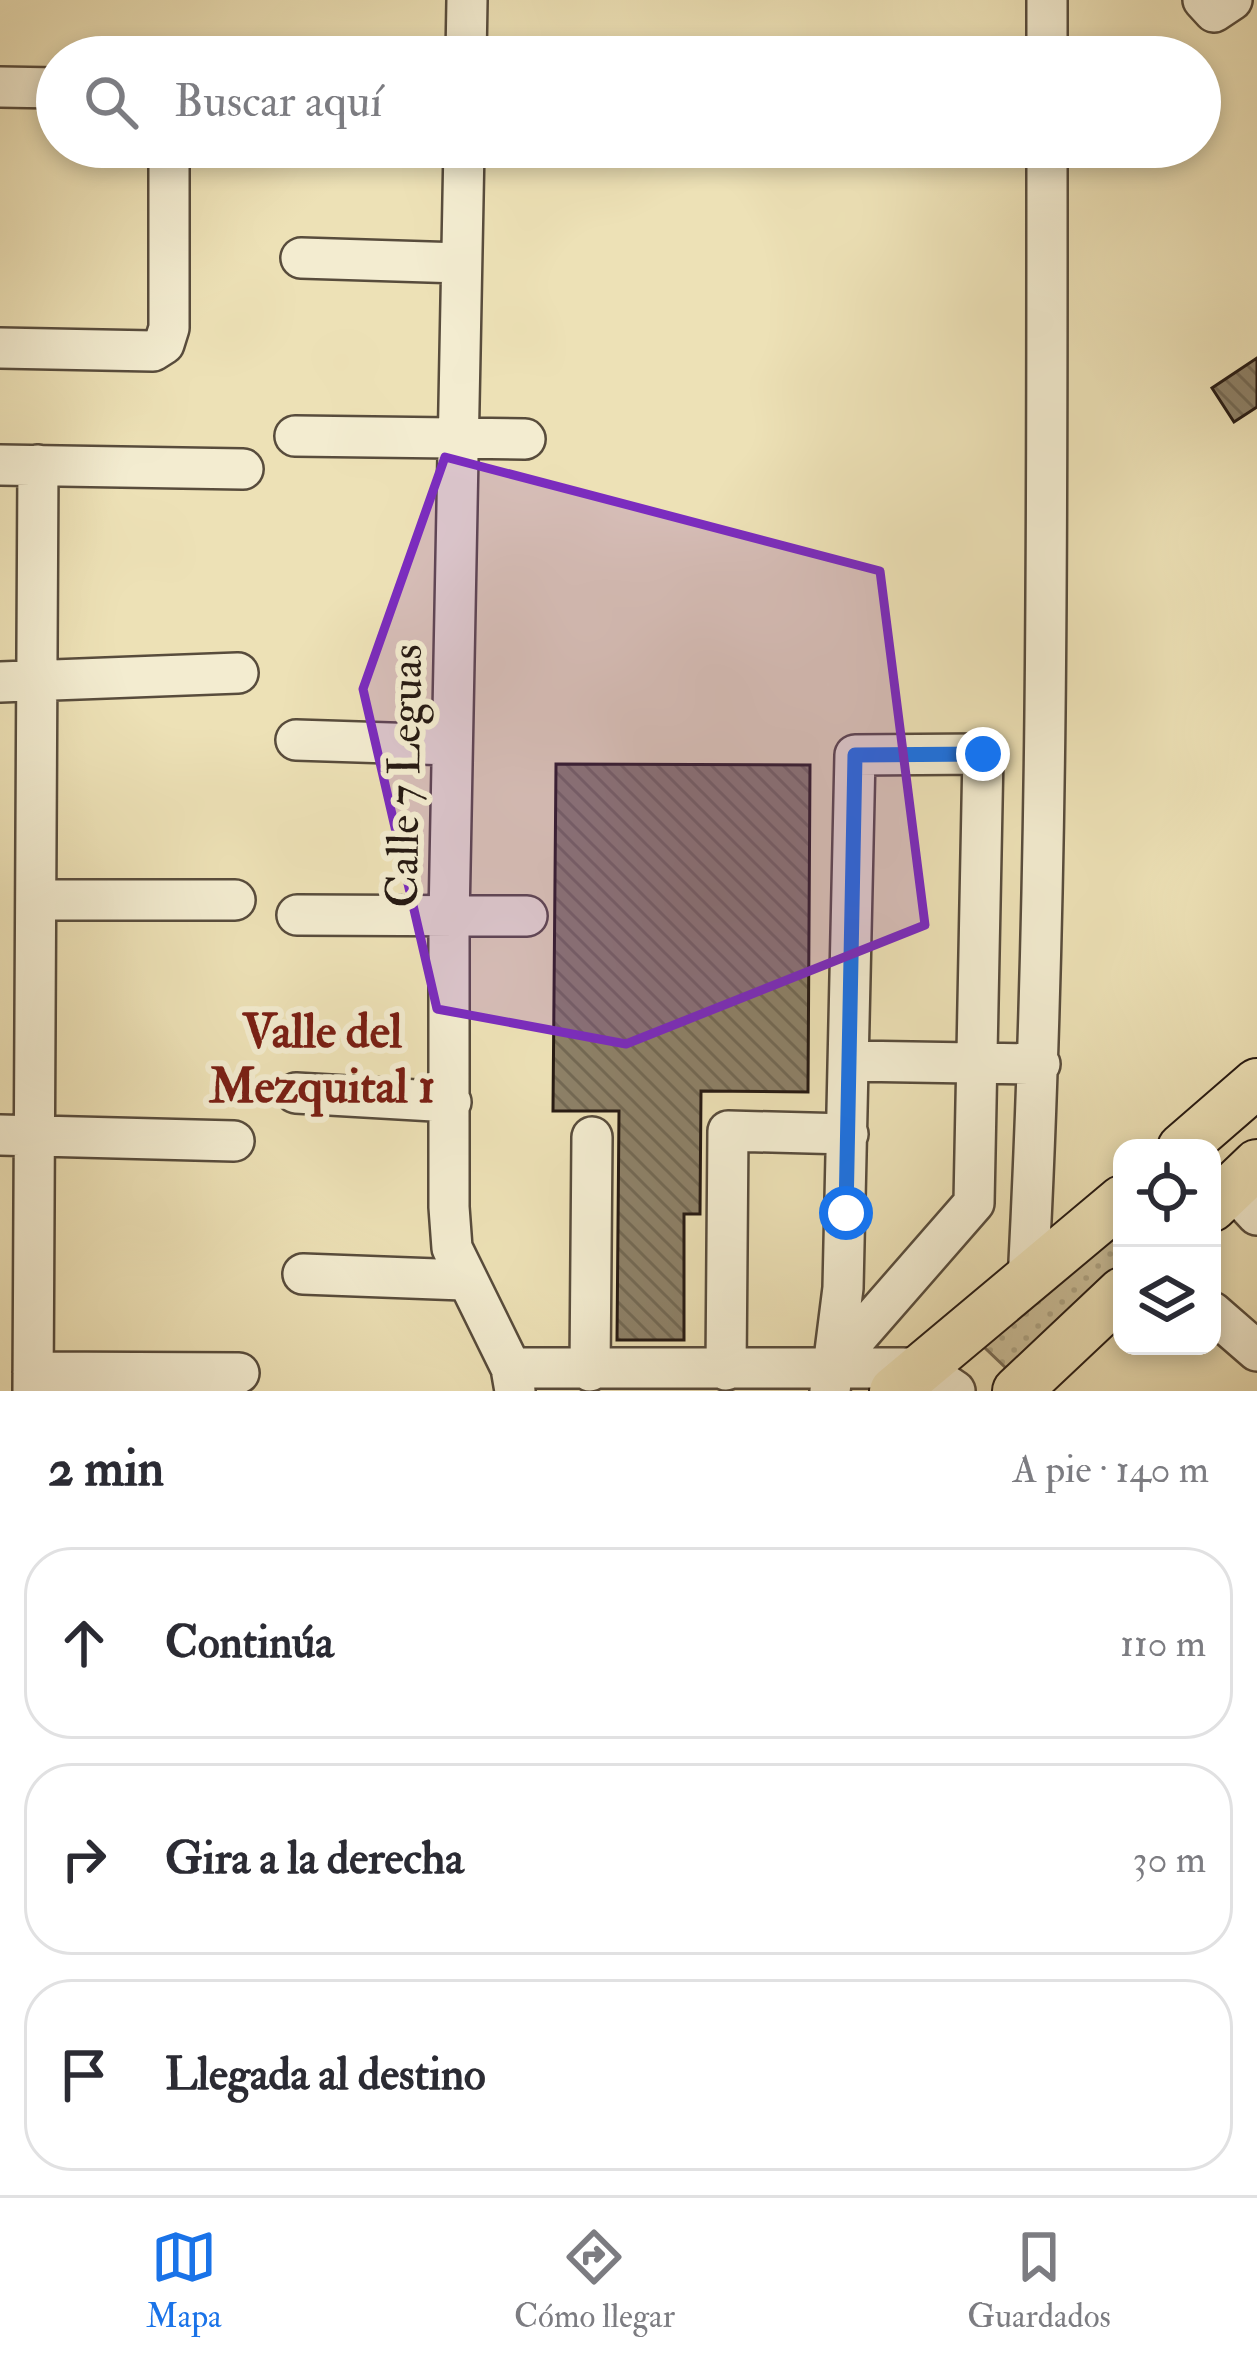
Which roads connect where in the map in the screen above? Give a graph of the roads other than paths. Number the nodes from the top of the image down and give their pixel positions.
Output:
1 (467, 0) edge
2 (1046, 0) edge
3 (466, 36) edge
4 (1047, 36) edge
5 (0, 87) edge
6 (36, 88) edge
7 (169, 168) edge
8 (463, 168) edge
9 (1047, 168) edge
10 (301, 259) dead end
11 (461, 263) junction
12 (0, 348) edge
13 (295, 436) dead end
14 (525, 440) dead end
15 (457, 442) junction
16 (19, 465) edge
17 (243, 469) dead end
18 (238, 673) dead end
19 (19, 682) edge
20 (296, 740) dead end
21 (452, 746) junction
22 (38, 900) junction
23 (235, 900) dead end
24 (297, 915) dead end
25 (527, 916) dead end
26 (449, 919) junction
27 (851, 1060) junction
28 (979, 1063) junction
29 (1040, 1064) junction
30 (1257, 1083) edge
31 (296, 1094) dead end
32 (451, 1102) junction
33 (848, 1134) junction
34 (17, 1136) edge
35 (592, 1137) dead end
36 (1192, 1139) edge
37 (235, 1142) dead end
38 (1113, 1208) edge
39 (303, 1274) dead end
40 (463, 1280) junction
41 (1028, 1281) junction
42 (1113, 1300) edge
43 (1221, 1320) edge
44 (1257, 1351) edge
45 (726, 1370) junction
46 (590, 1371) junction
47 (239, 1372) dead end
48 (513, 1379) edge
49 (830, 1379) edge
50 (33, 1381) edge
51 (923, 1383) edge
52 (1017, 1391) edge

1 - 3 street
2 - 4 street
5 - 6 street
7 - 12 street
8 - 11 street, Calle 7 Leguas
9 - 29 street
10 - 11 street
11 - 15 street, Calle 7 Leguas
13 - 15 street
14 - 15 street
15 - 21 street, Calle 7 Leguas
16 - 17 street
16 - 19 street
18 - 19 street
19 - 22 street
20 - 21 street
21 - 26 street, Calle 7 Leguas
22 - 23 street
22 - 34 street
24 - 26 street
25 - 26 street
26 - 32 street, Calle 7 Leguas
27 - 28 street
27 - 28 street
27 - 33 street
28 - 29 street
28 - 49 street
29 - 41 street
30 - 36 main road
31 - 32 street
32 - 40 street, Calle 7 Leguas
33 - 45 street
33 - 49 street
34 - 37 street
34 - 50 street
35 - 46 street
38 - 41 main road
39 - 40 street
40 - 48 street, Calle 7 Leguas
41 - 51 main road
42 - 52 main road
43 - 44 street
45 - 46 street
45 - 49 street
46 - 48 street
47 - 50 street
49 - 51 street

